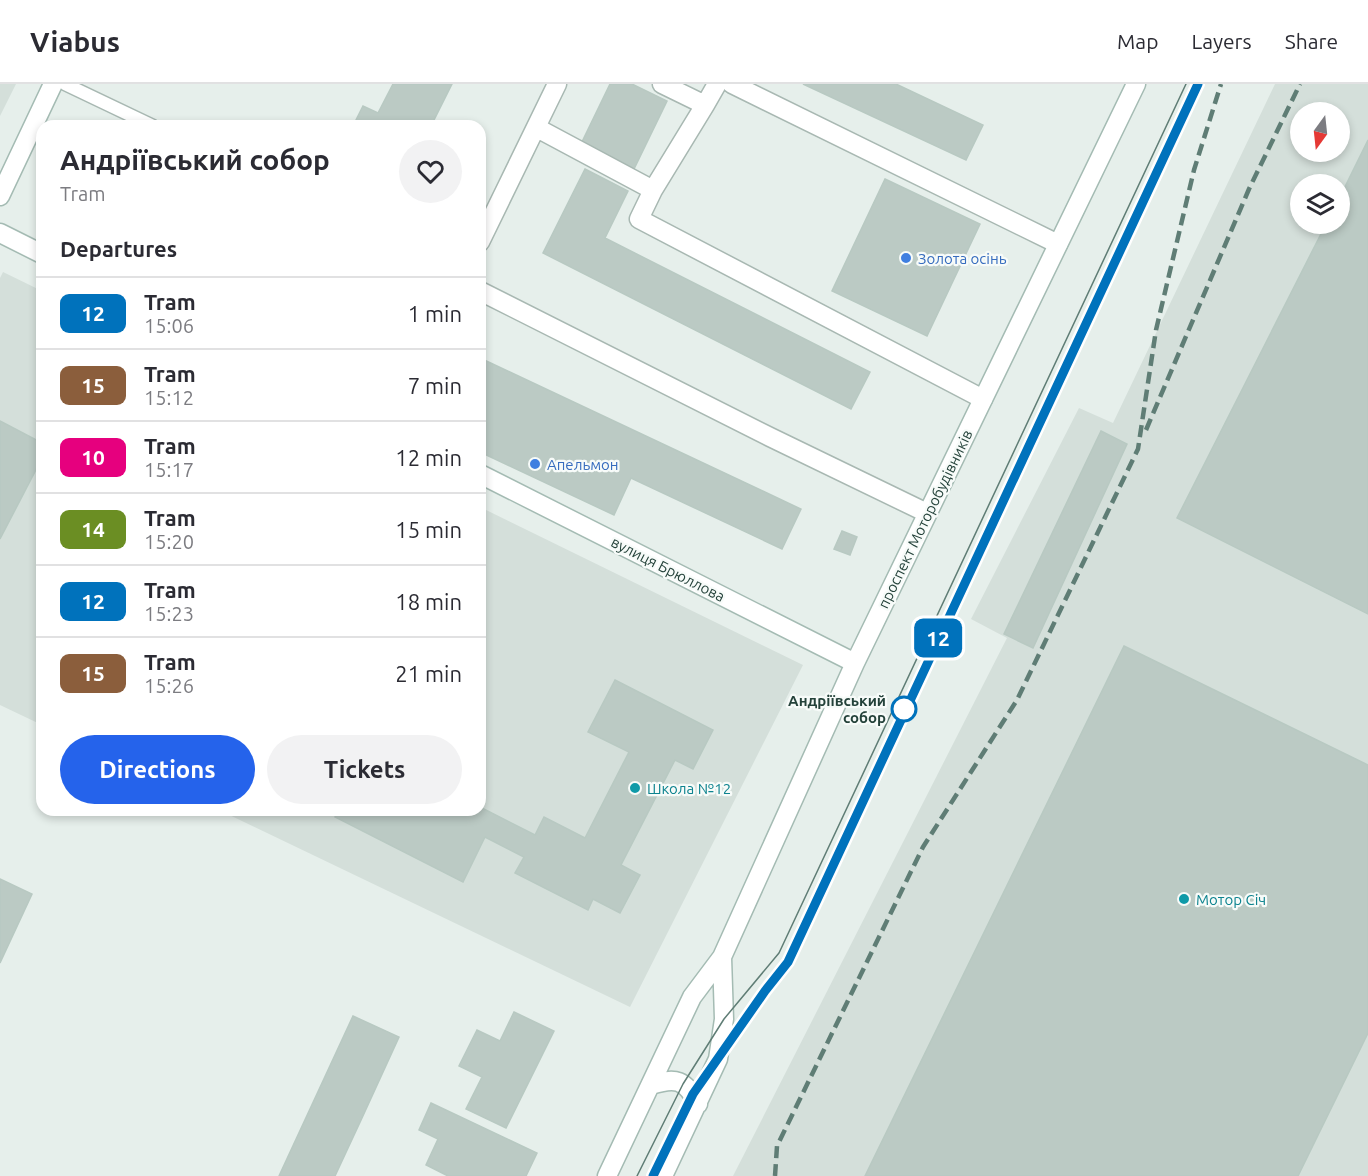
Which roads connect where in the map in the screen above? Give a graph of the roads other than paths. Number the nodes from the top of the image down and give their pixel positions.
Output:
1 (53, 84) edge
2 (65, 84) edge
3 (557, 84) edge
4 (662, 84) edge
5 (717, 84) edge
6 (732, 84) edge
7 (1136, 84) edge
8 (705, 105) junction
9 (140, 120) edge
10 (537, 128) junction
11 (653, 190) junction
12 (0, 196) edge
13 (486, 230) edge
14 (0, 233) edge
15 (1058, 244) junction
16 (36, 251) edge
17 (486, 294) edge
18 (983, 399) junction
19 (486, 477) edge
20 (927, 513) junction
21 (855, 663) junction
22 (722, 957) junction
23 (651, 1084) junction
24 (698, 1104) junction
25 (607, 1176) edge
26 (663, 1176) edge

1 - 12 street
2 - 9 lane
3 - 10 street
4 - 8 street
5 - 8 street
6 - 15 street
7 - 15 street, проспект Моторобудівників
8 - 11 street
10 - 11 street
10 - 13 street
11 - 18 street
14 - 16 street
15 - 18 street, проспект Моторобудівників
17 - 20 street
18 - 20 street, проспект Моторобудівників
19 - 21 street, вулиця Брюллова
20 - 21 street, проспект Моторобудівників
21 - 22 street, проспект Моторобудівників
22 - 23 street, проспект Моторобудівників
22 - 24 street, проспект Моторобудівників
23 - 24 street
23 - 25 street, проспект Моторобудівників
24 - 26 street, проспект Моторобудівників

